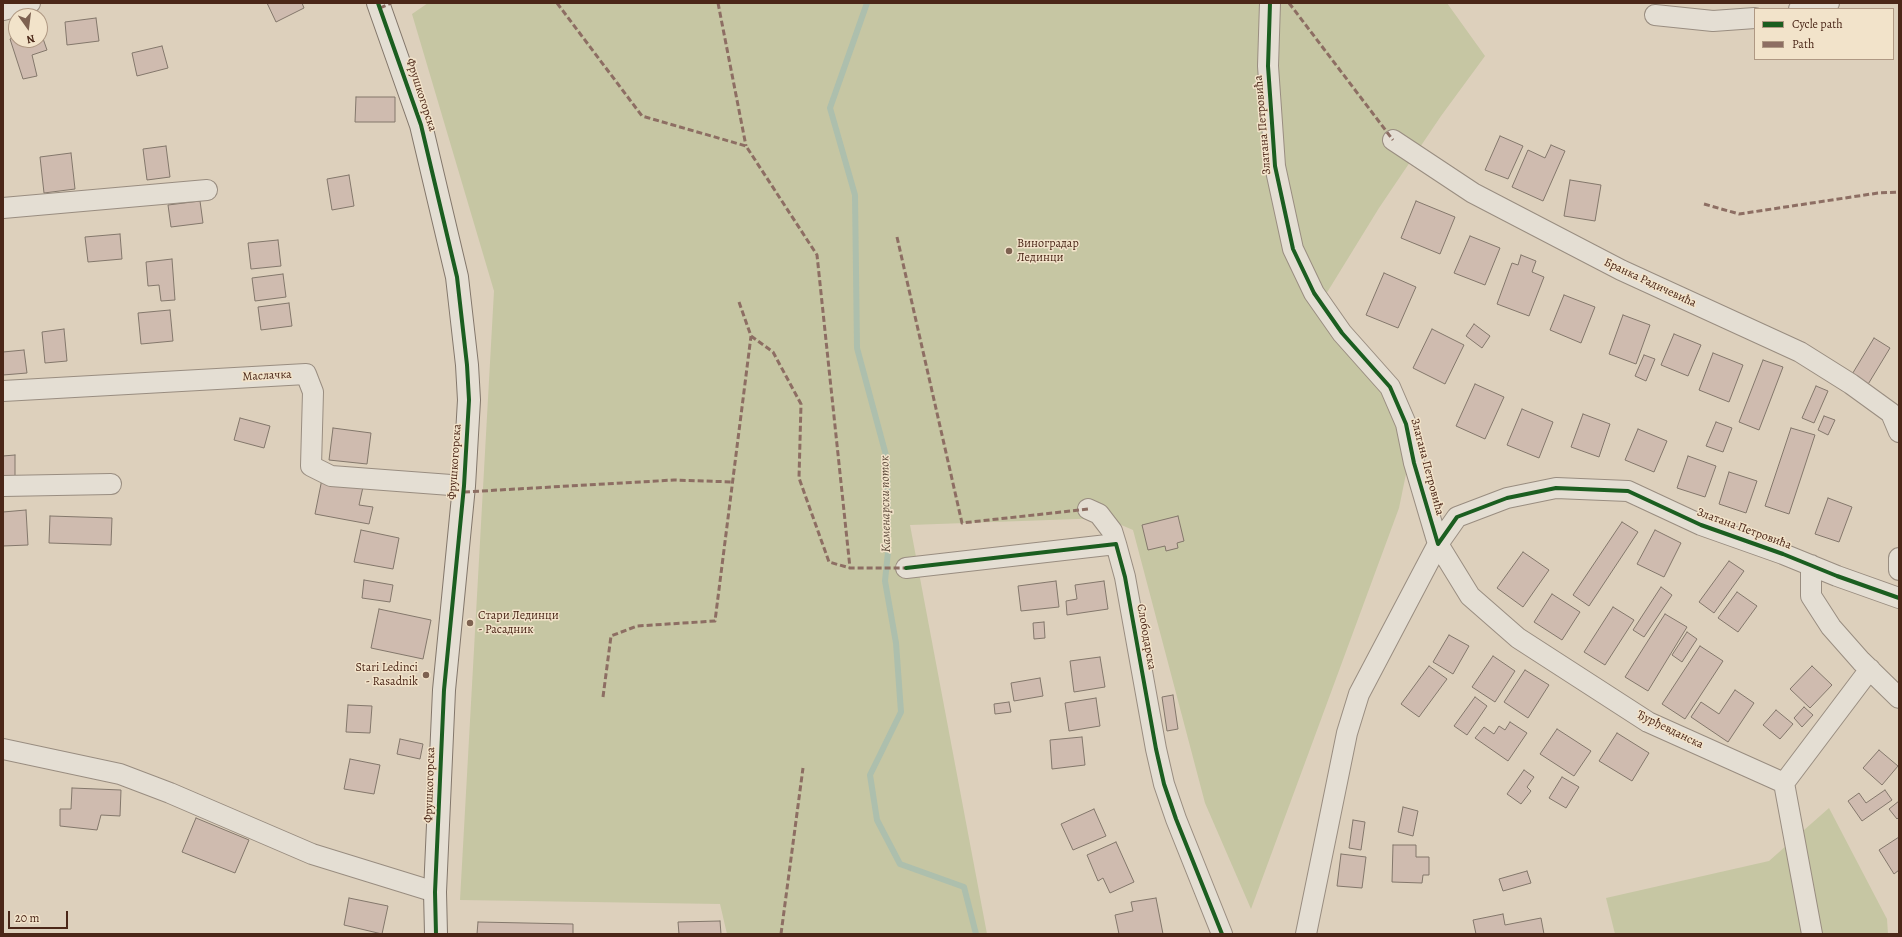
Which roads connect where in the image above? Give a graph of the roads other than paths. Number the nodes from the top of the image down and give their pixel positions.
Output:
1 (30, 3) edge
2 (378, 3) edge
3 (1270, 3) edge
4 (1829, 3) edge
5 (1805, 8) edge
6 (3, 10) edge
7 (1655, 15) dead end
8 (1754, 18) edge
9 (1393, 140) dead end
10 (207, 190) dead end
11 (3, 208) edge
12 (3, 391) edge
13 (1899, 432) edge
14 (111, 484) dead end
15 (3, 486) edge
16 (464, 486) junction
17 (1088, 509) dead end
18 (1116, 544) junction
19 (1438, 544) junction
20 (1899, 558) edge
21 (1810, 565) junction
22 (906, 568) dead end
23 (1899, 570) edge
24 (1899, 598) edge
25 (1870, 669) junction
26 (1899, 698) edge
27 (3, 749) edge
28 (1784, 783) junction
29 (435, 892) junction
30 (436, 934) edge
31 (1222, 934) edge
32 (1306, 934) edge
33 (1812, 934) edge

1 - 6 street
2 - 16 street, Фрушкогорска
3 - 19 street, Златана Петровића
4 - 5 street
7 - 8 street
9 - 13 street, Бранка Радичевића
10 - 11 street
12 - 16 street, Маслачка
14 - 15 street
16 - 29 street, Фрушкогорска
17 - 18 street, Слободарска
18 - 22 street
18 - 31 street, Слободарска
19 - 21 street, Златана Петровића
19 - 28 street, Ђурђевданска
19 - 32 street
20 - 23 street
21 - 24 street, Златана Петровића
21 - 25 street
25 - 26 street
25 - 28 street
27 - 29 street
28 - 33 street
29 - 30 street, Фрушкогорска

